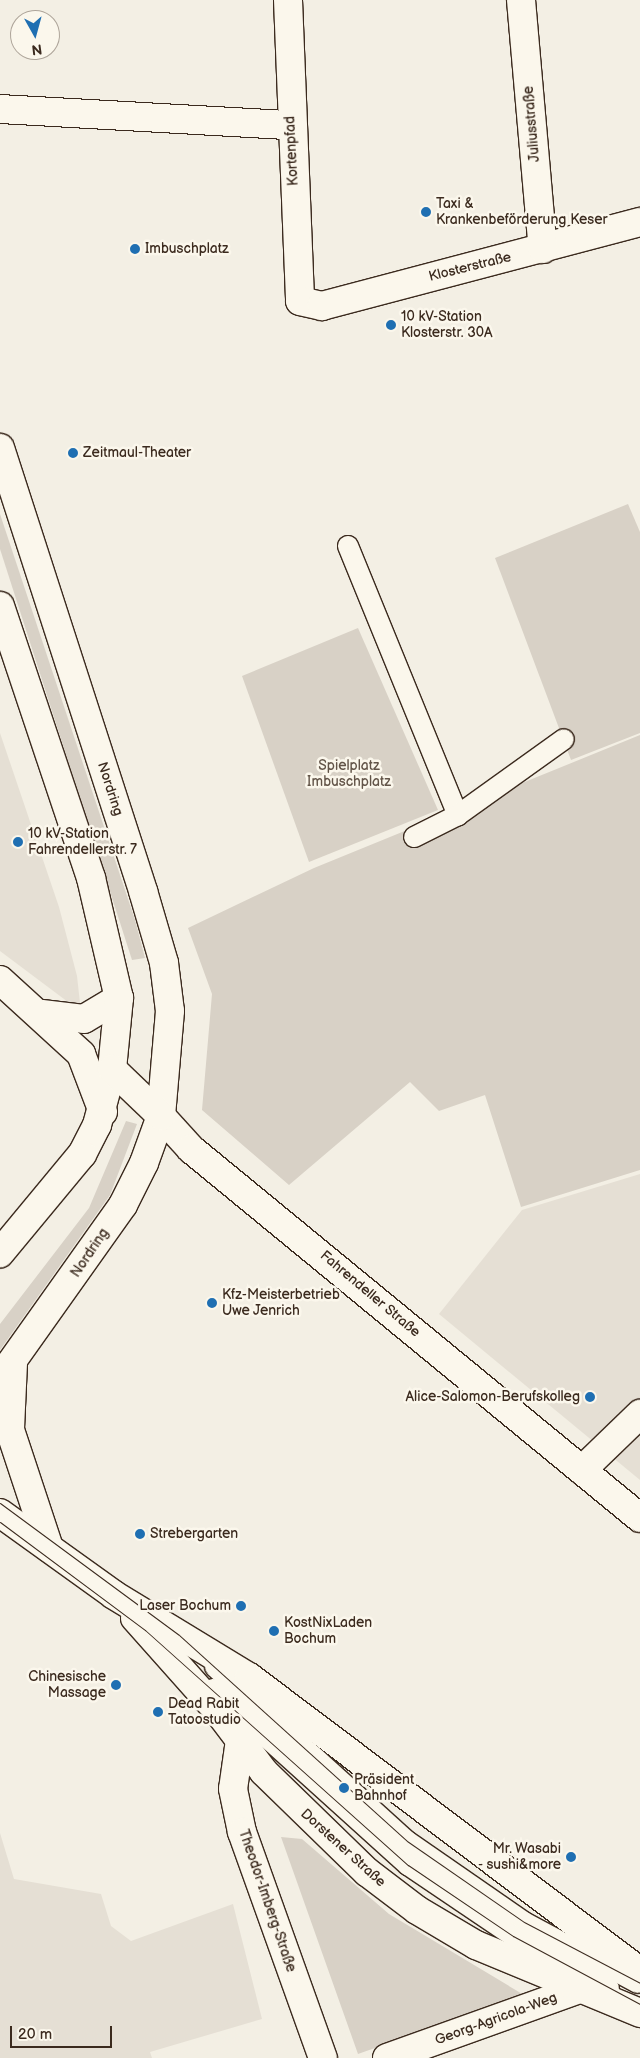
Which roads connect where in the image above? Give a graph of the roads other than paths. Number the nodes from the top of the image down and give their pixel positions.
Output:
1 (288, 0) edge
2 (521, 0) edge
3 (0, 110) edge
4 (290, 125) junction
5 (640, 222) edge
6 (543, 249) junction
7 (300, 302) joint
8 (2, 459) edge
9 (348, 546) dead end
10 (0, 606) edge
11 (564, 739) dead end
12 (458, 815) junction
13 (414, 837) dead end
14 (0, 980) edge
15 (119, 998) junction
16 (42, 1014) junction
17 (112, 1069) junction
18 (103, 1112) junction
19 (161, 1116) junction
20 (0, 1253) edge
21 (6, 1370) edge
22 (640, 1414) edge
23 (582, 1470) junction
24 (0, 1513) edge
25 (640, 1518) edge
26 (49, 1548) junction
27 (114, 1595) junction
28 (146, 1630) junction
29 (179, 1635) junction
30 (240, 1740) junction
31 (640, 1972) edge
32 (640, 1984) edge
33 (577, 1990) junction
34 (640, 2004) edge
35 (640, 2014) edge
36 (323, 2058) edge
37 (387, 2058) edge

1 - 4 main road, Kortenpfad
2 - 6 main road, Juliusstraße
3 - 4 main road
4 - 7 main road, Kortenpfad
5 - 6 main road, Klosterstraße
6 - 7 main road, Klosterstraße
8 - 19 main road, Nordring
9 - 12 lane
10 - 15 main road
11 - 12 lane
12 - 13 lane
14 - 16 main road
15 - 16 main road
15 - 17 main road
16 - 18 main road
17 - 18 main road
17 - 19 main road
18 - 20 main road
19 - 21 main road, Nordring
19 - 23 main road, Fahrendeller Straße
21 - 26 main road
22 - 23 main road
23 - 25 main road, Fahrendeller Straße
24 - 26 main road, Dorstener Straße
26 - 27 main road, Dorstener Straße
27 - 28 main road, Dorstener Straße
27 - 29 main road, Dorstener Straße
28 - 30 main road, Dorstener Straße
28 - 34 lane
29 - 31 main road, Dorstener Straße
29 - 32 lane
30 - 33 main road, Dorstener Straße
30 - 36 main road, Theodor-Imberg-Straße
33 - 35 main road, Dorstener Straße
33 - 37 main road, Georg-Agricola-Weg

